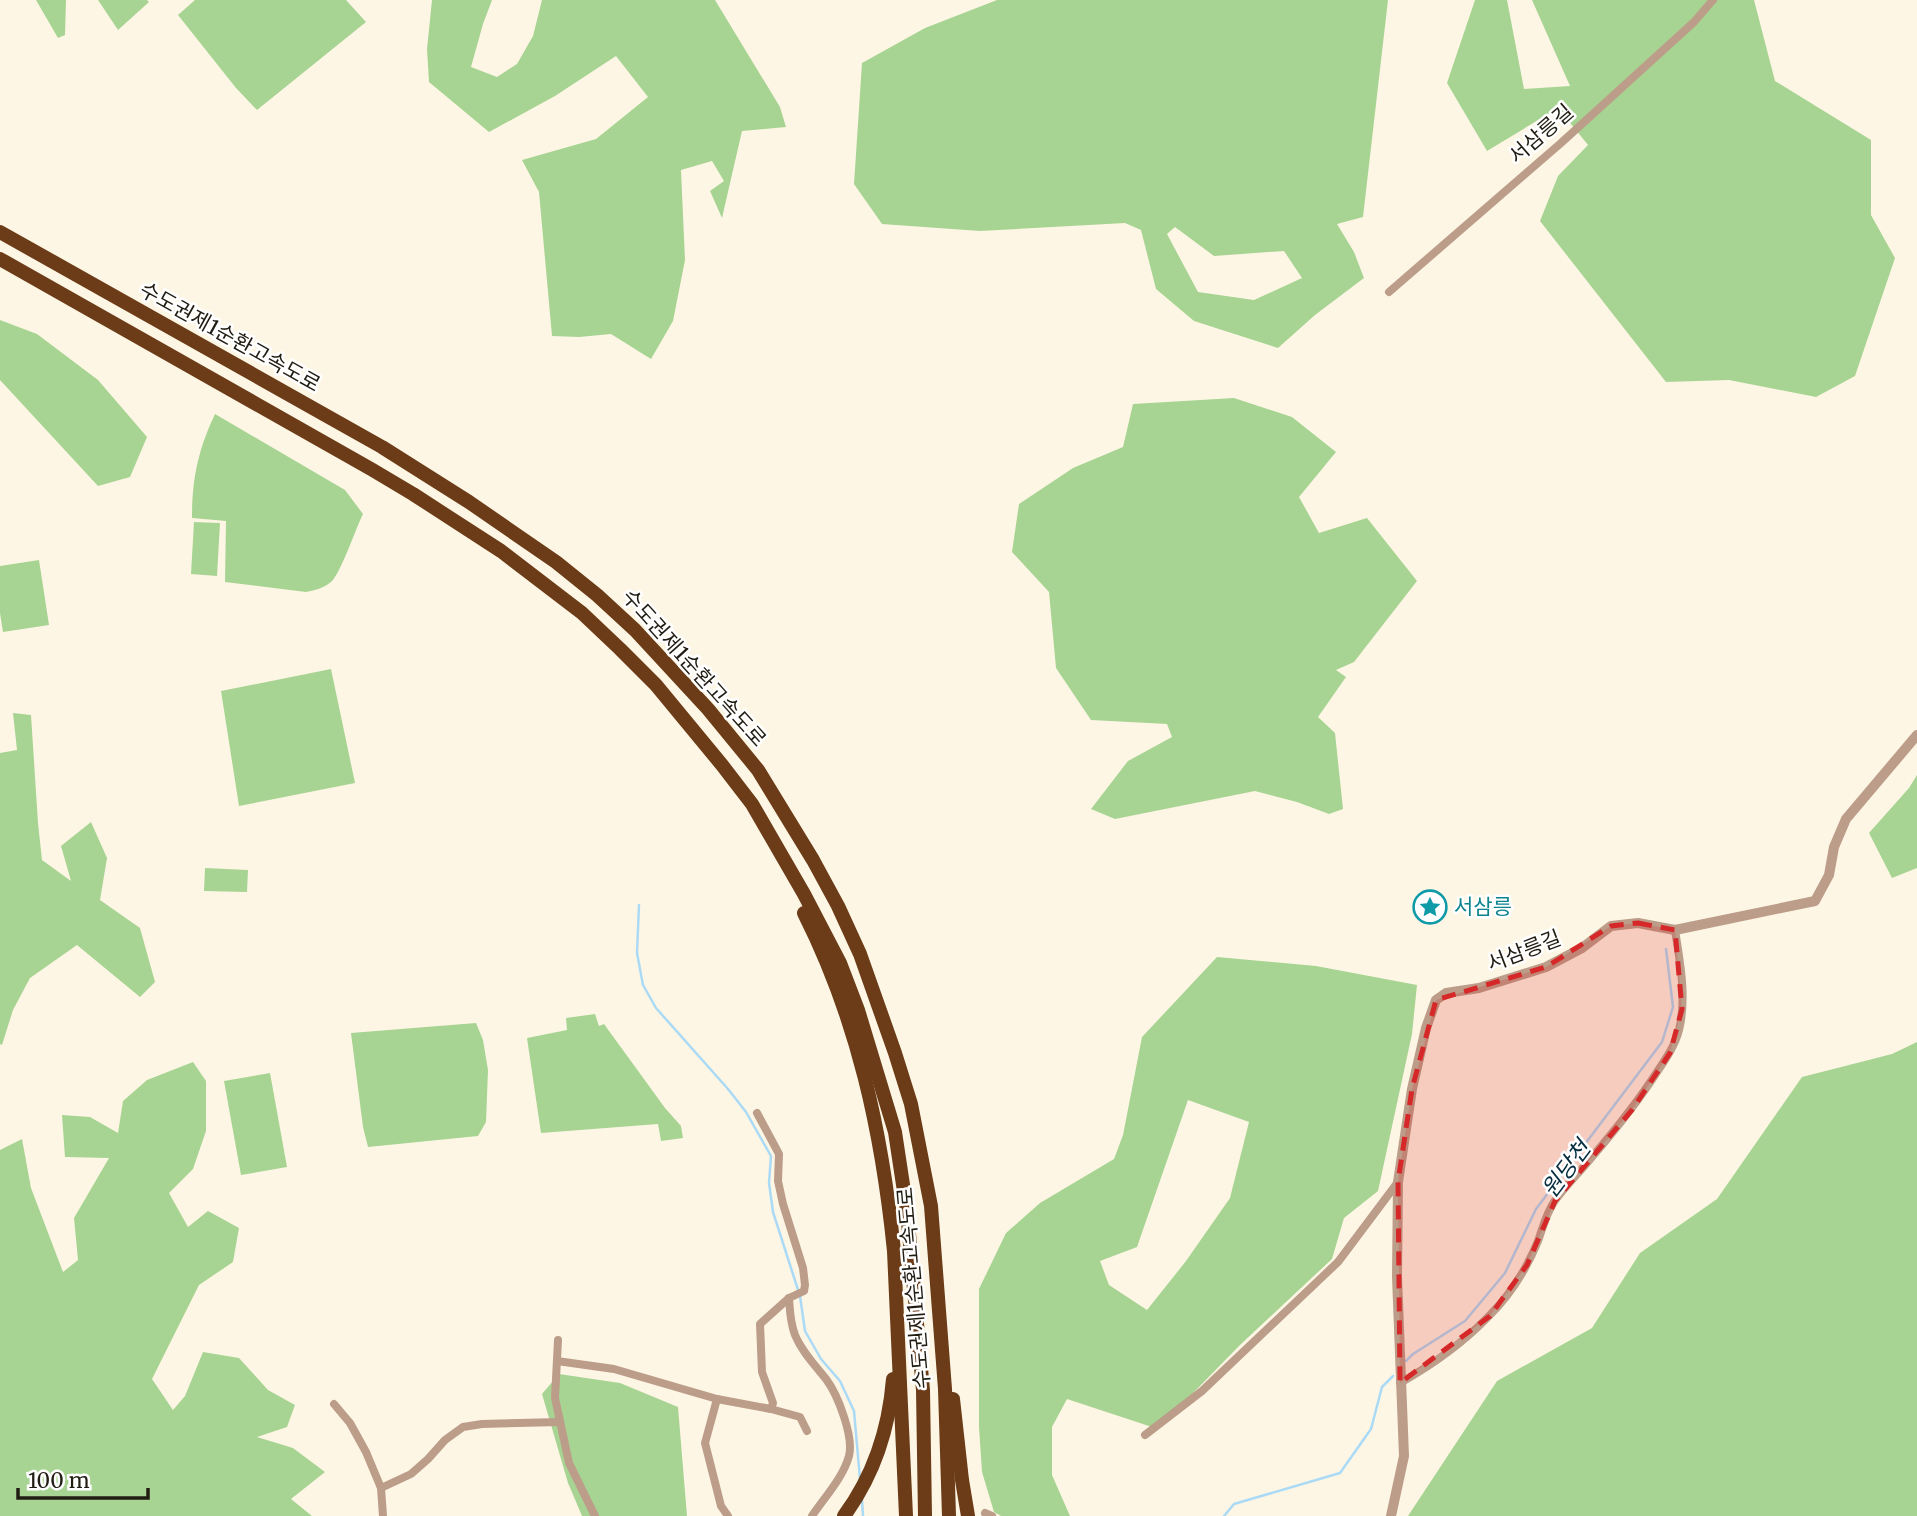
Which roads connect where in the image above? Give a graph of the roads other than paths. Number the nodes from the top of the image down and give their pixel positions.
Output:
1 (1713, 0) edge
2 (0, 232) edge
3 (0, 259) edge
4 (1389, 292) dead end
5 (1917, 735) edge
6 (737, 785) junction
7 (1675, 930) junction
8 (757, 1113) dead end
9 (1398, 1182) junction
10 (894, 1251) junction
11 (936, 1260) junction
12 (791, 1296) junction
13 (558, 1340) dead end
14 (557, 1361) junction
15 (1400, 1383) junction
16 (717, 1399) junction
17 (334, 1404) dead end
18 (771, 1409) junction
19 (560, 1422) junction
20 (807, 1431) dead end
21 (1145, 1435) dead end
22 (381, 1488) junction
23 (383, 1516) edge
24 (595, 1516) edge
25 (727, 1516) edge
26 (812, 1516) edge
27 (844, 1516) edge
28 (906, 1516) edge
29 (925, 1516) edge
30 (950, 1516) edge
31 (968, 1516) edge
32 (1391, 1516) edge

1 - 4 street, 서삼릉길
2 - 11 highway, 수도권제1순환고속도로
3 - 6 highway, 수도권제1순환고속도로
5 - 7 street, 서삼릉길
6 - 10 highway
6 - 29 highway, 수도권제1순환고속도로
7 - 9 street, 서삼릉길
7 - 15 street
8 - 12 street
9 - 15 street, 서삼릉길
9 - 21 street, 서삼릉길
10 - 27 highway
10 - 28 highway
11 - 30 highway, 수도권제1순환고속도로
11 - 31 highway
12 - 18 street
12 - 26 street
13 - 14 street
14 - 16 street
14 - 19 street
15 - 32 street, 서삼릉길
16 - 18 street
16 - 25 street
17 - 22 street
18 - 20 street
19 - 22 street
19 - 24 street
22 - 23 street

